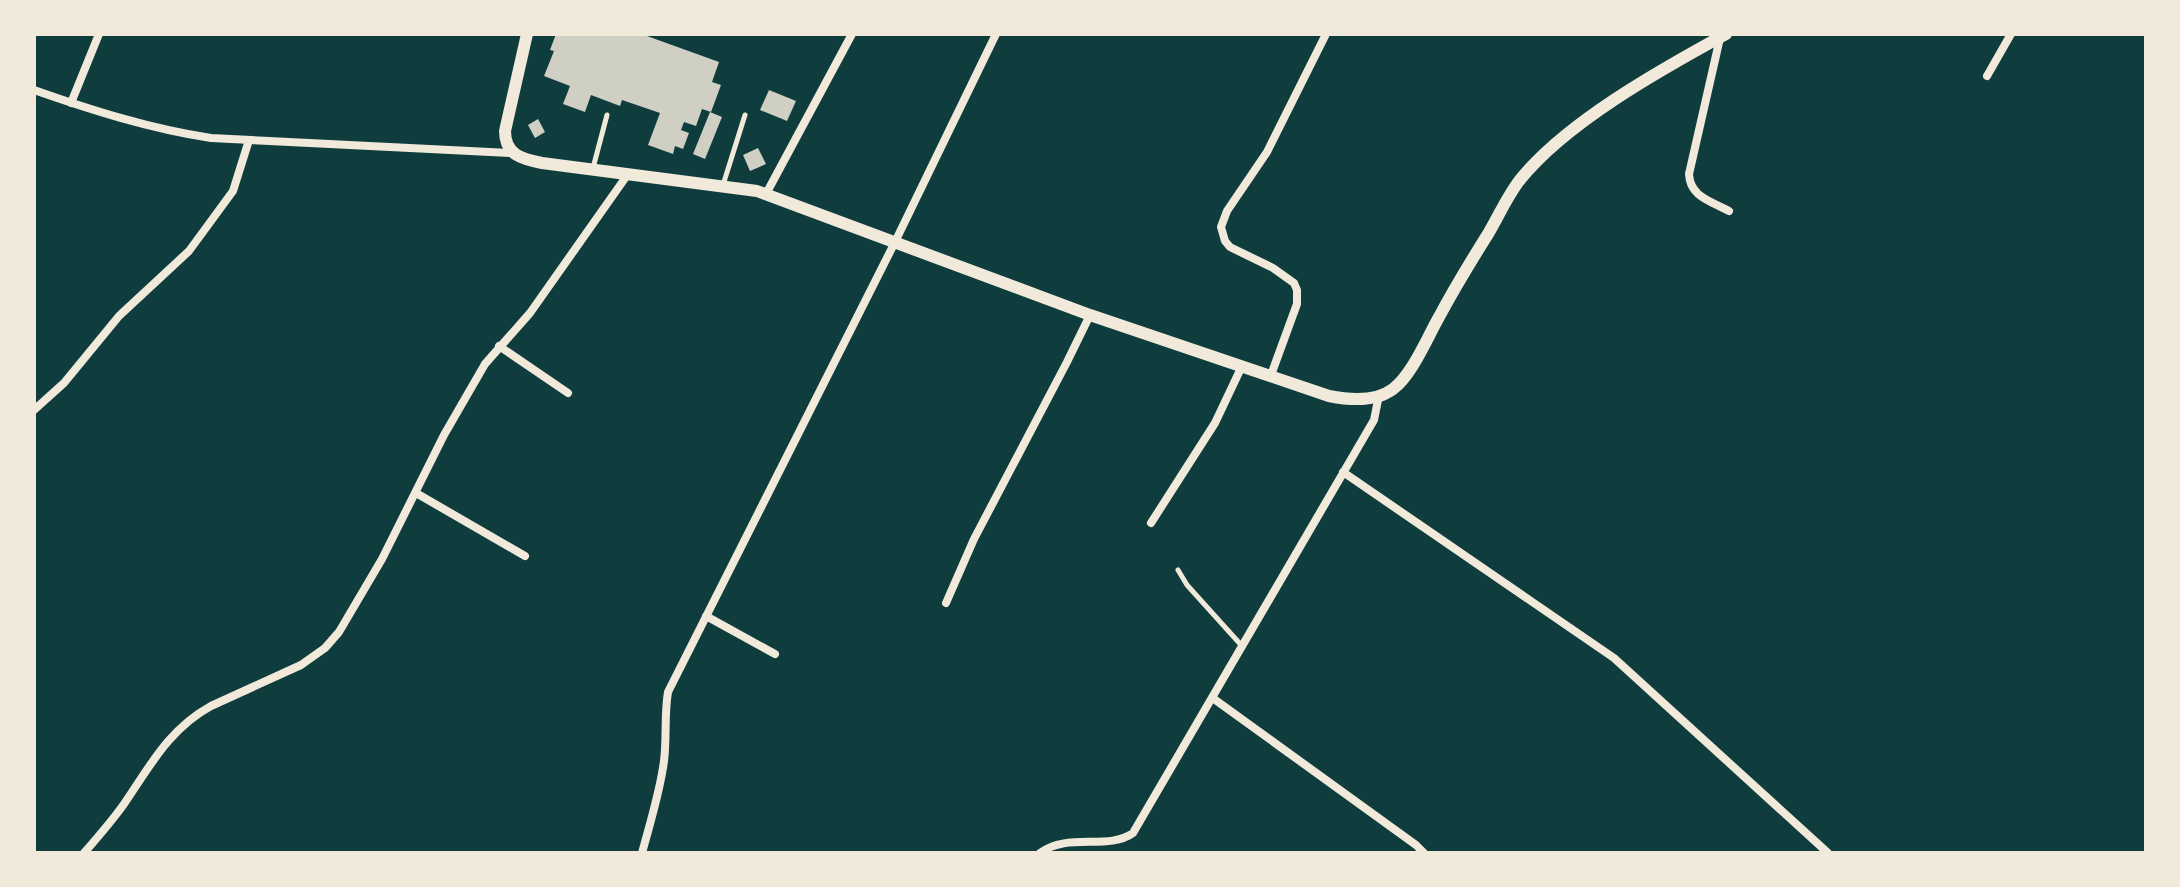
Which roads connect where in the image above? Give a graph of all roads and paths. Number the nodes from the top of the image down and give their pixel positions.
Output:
1 (99, 34) edge
2 (527, 34) edge
3 (852, 34) edge
4 (996, 34) edge
5 (1326, 34) edge
6 (2011, 34) edge
7 (1723, 36) edge
8 (1987, 76) dead end
9 (34, 90) edge
10 (71, 103) junction
11 (607, 115) dead end
12 (745, 115) dead end
13 (249, 140) junction
14 (512, 153) junction
15 (593, 169) junction
16 (628, 174) junction
17 (723, 186) junction
18 (766, 194) junction
19 (1729, 211) dead end
20 (895, 242) junction
21 (1090, 315) junction
22 (499, 346) junction
23 (1242, 366) junction
24 (1271, 375) junction
25 (568, 393) dead end
26 (1379, 395) junction
27 (34, 410) edge
28 (1343, 472) junction
29 (416, 493) junction
30 (1151, 523) dead end
31 (525, 556) dead end
32 (1178, 570) dead end
33 (946, 603) dead end
34 (706, 616) junction
35 (1243, 647) junction
36 (775, 654) dead end
37 (1214, 699) junction
38 (84, 853) edge
39 (642, 853) edge
40 (1040, 853) edge
41 (1424, 853) edge
42 (1828, 853) edge

1 - 10 street
2 - 14 street
3 - 18 street
4 - 20 street
5 - 24 street
6 - 8 street
7 - 19 street
7 - 26 street
9 - 10 street
10 - 13 street
11 - 15 lane
12 - 17 lane
13 - 14 street
13 - 27 street
14 - 15 street
15 - 16 street
16 - 17 street
16 - 22 street
17 - 18 street
18 - 20 street
20 - 21 street
20 - 34 street
21 - 23 street
21 - 33 street
22 - 25 street
22 - 29 street
23 - 24 street
23 - 30 street
24 - 26 street
26 - 28 street
28 - 35 street
28 - 42 street
29 - 31 street
29 - 38 street
32 - 35 lane
34 - 36 street
34 - 39 street
35 - 37 street
37 - 40 street
37 - 41 street

